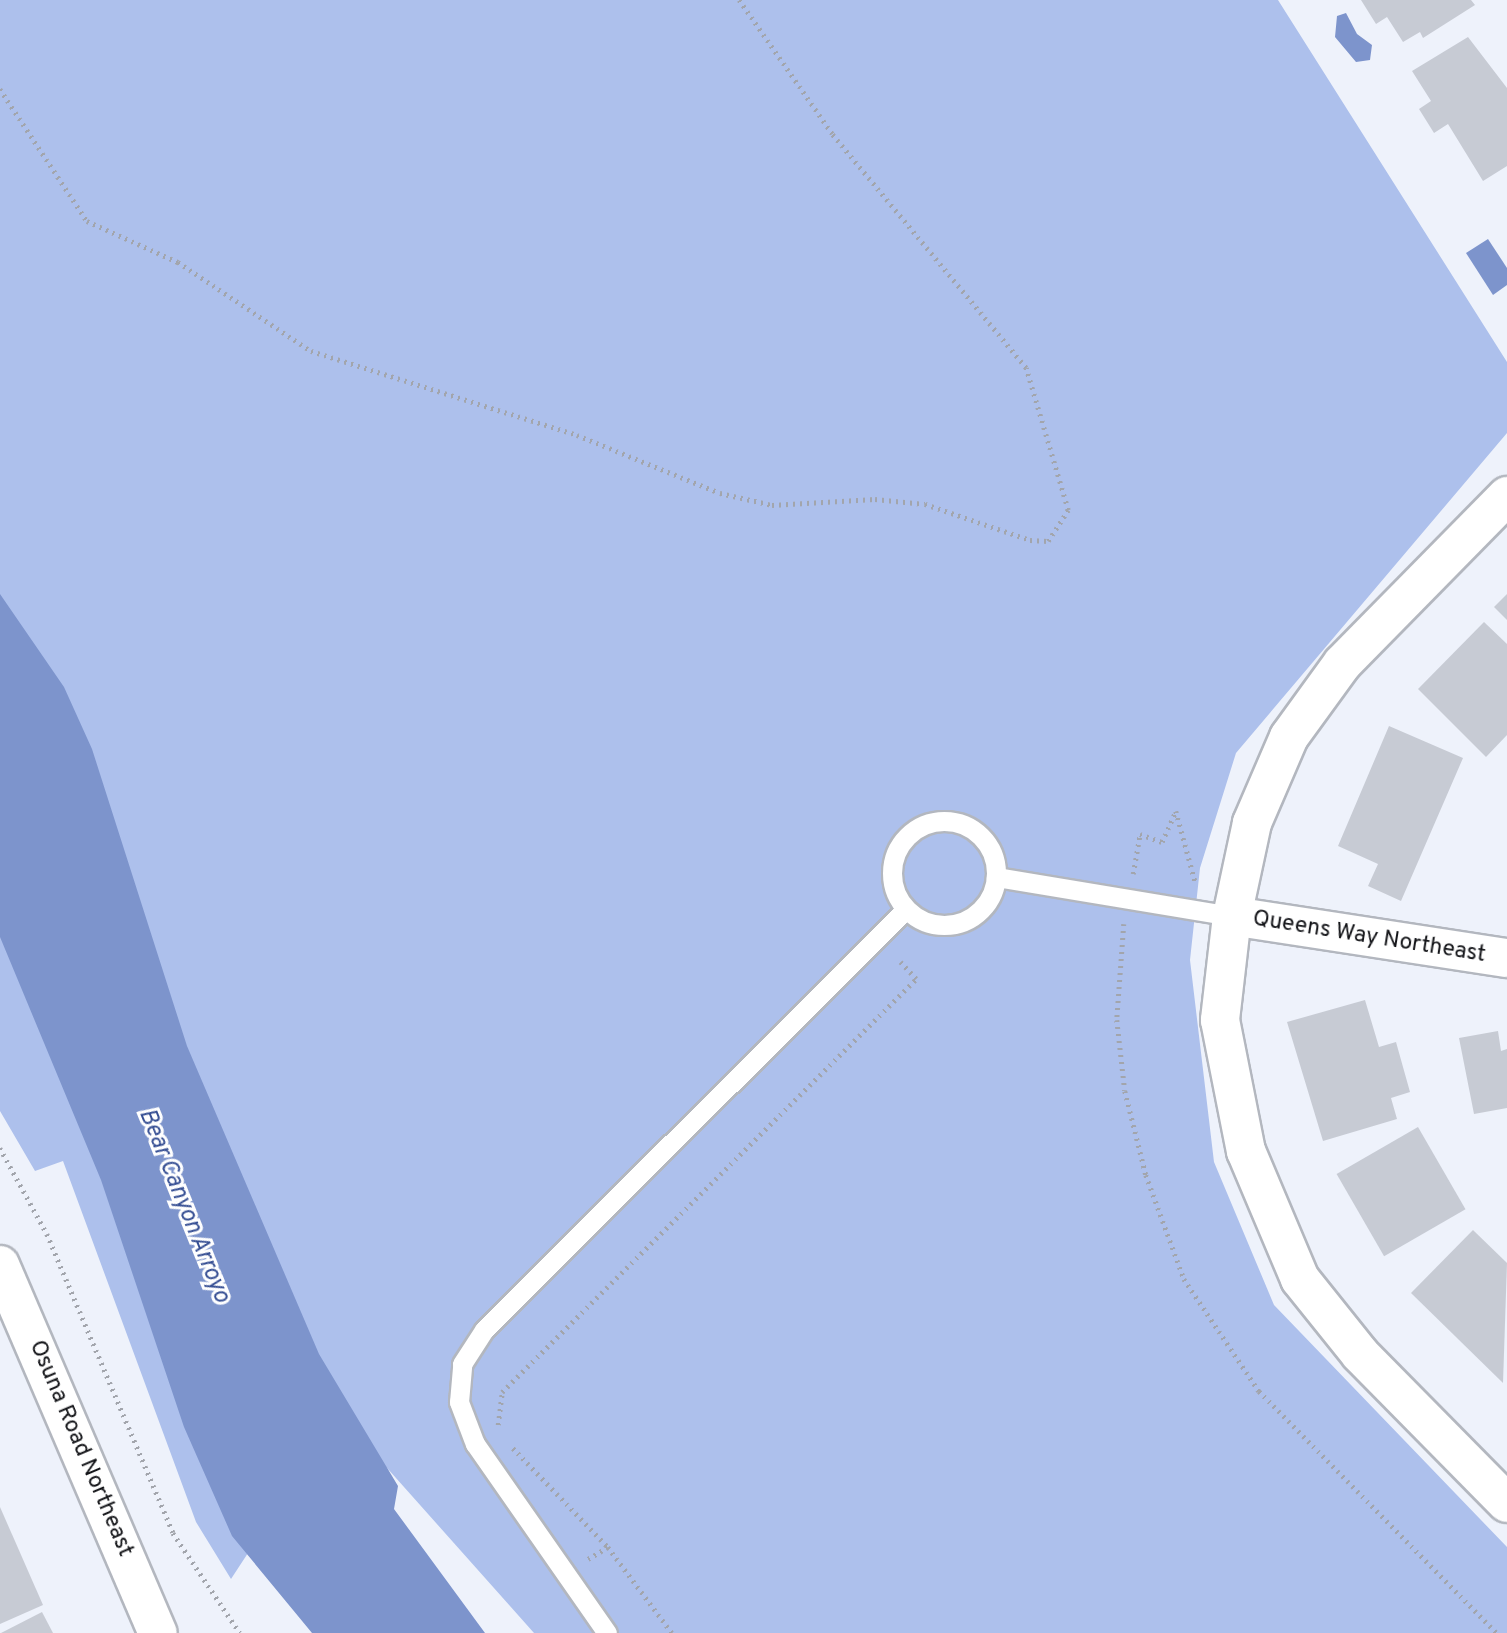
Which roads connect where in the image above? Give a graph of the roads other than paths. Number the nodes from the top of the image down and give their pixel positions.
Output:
1 (1507, 496) edge
2 (996, 877) junction
3 (906, 909) junction
4 (1232, 916) junction
5 (1507, 958) edge
6 (0, 1265) edge
7 (1500, 1484) edge
8 (159, 1633) edge
9 (607, 1633) edge

1 - 4 street
2 - 3 lane
2 - 3 lane
2 - 4 lane
3 - 9 lane
4 - 5 street, Queens Way Northeast
4 - 7 street
6 - 8 street, Osuna Road Northeast

